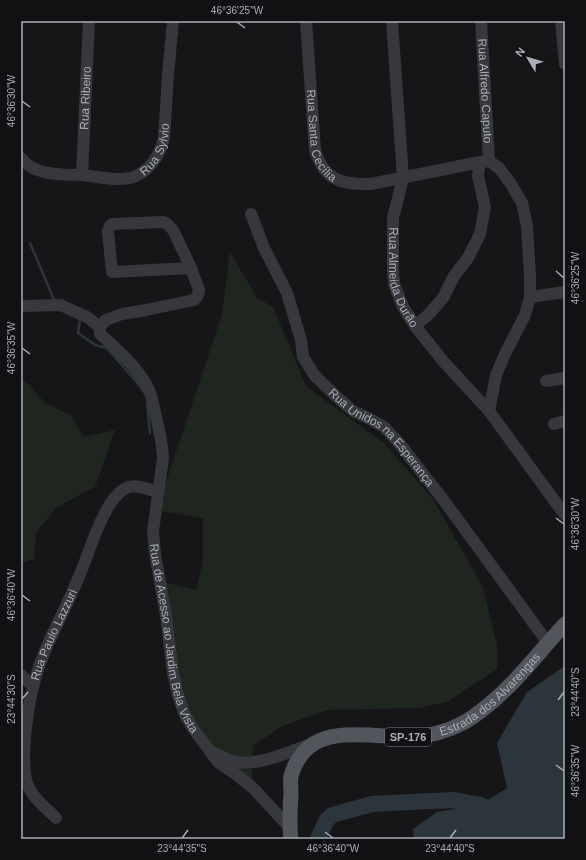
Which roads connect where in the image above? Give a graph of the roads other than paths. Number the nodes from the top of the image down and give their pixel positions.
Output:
1 (90, 21) edge
2 (172, 21) edge
3 (306, 21) edge
4 (392, 21) edge
5 (482, 21) edge
6 (561, 21) edge
7 (565, 64) edge
8 (21, 158) edge
9 (484, 162) junction
10 (82, 175) junction
11 (403, 178) junction
12 (251, 214) dead end
13 (191, 268) junction
14 (565, 292) edge
15 (530, 297) junction
16 (21, 306) edge
17 (414, 326) junction
18 (100, 327) junction
19 (565, 378) edge
20 (546, 381) dead end
21 (489, 410) junction
22 (158, 492) junction
23 (565, 515) edge
24 (565, 624) edge
25 (548, 643) junction
26 (21, 675) edge
27 (33, 686) junction
28 (314, 743) junction
29 (210, 751) junction
30 (23, 759) edge
31 (56, 818) dead end
32 (290, 833) edge

1 - 10 street, Rua Ribeiro
2 - 10 street, Rua Sylvio
3 - 11 street, Rua Santa Cecília
4 - 11 street, Rua Almeida Durão
5 - 9 street, Rua Alfredo Caputo
6 - 7 street
8 - 10 street, Rua Sylvio
9 - 11 street, Rua Santa Cecília
9 - 15 street
9 - 17 street, Rua Alfredo Caputo
11 - 17 street, Rua Almeida Durão
12 - 25 street, Rua Unidos na Esperança
13 - 13 street
13 - 18 street
14 - 15 street
15 - 21 street
16 - 18 street
17 - 21 street, Rua Almeida Durão
18 - 22 street
19 - 20 street
21 - 23 street, Rua Almeida Durão
22 - 27 street, Rua Paulo Lazzuri
22 - 29 street, Rua de Acesso ao Jardim Bela Vista
24 - 25 main road, Estrada dos Alvarengas / SP-176
25 - 28 main road, Estrada dos Alvarengas / SP-176
26 - 27 street
27 - 30 street, Rua Paulo Lazzuri
28 - 29 street, Rua de Acesso ao Jardim Bela Vista
28 - 32 main road, Estrada dos Alvarengas / SP-176
29 - 32 street, Rua de Acesso ao Jardim Bela Vista
30 - 31 street, Rua Paulo Lazzuri

